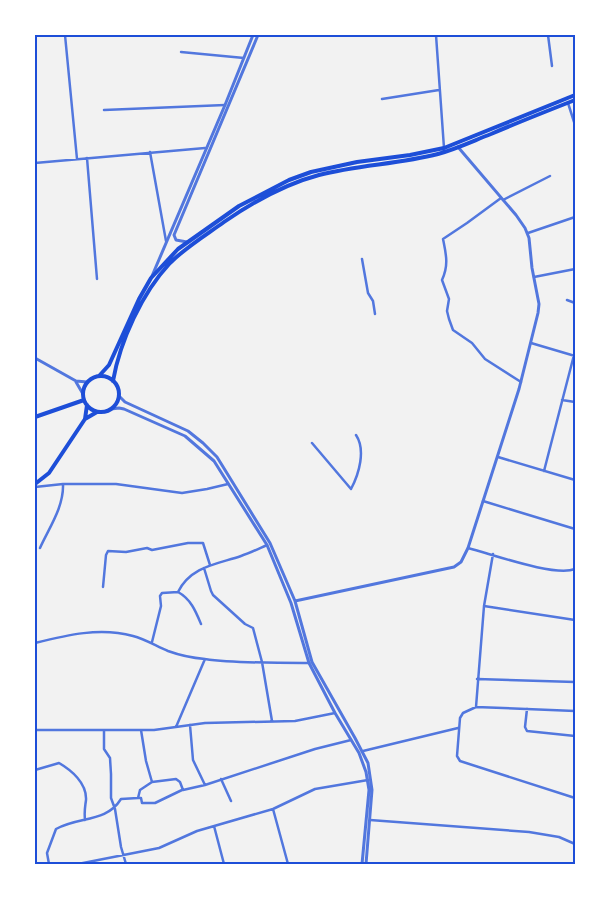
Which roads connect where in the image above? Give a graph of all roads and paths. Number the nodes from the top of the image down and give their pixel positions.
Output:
1 (65, 35) edge
2 (253, 35) edge
3 (258, 35) edge
4 (436, 35) edge
5 (548, 35) edge
6 (181, 52) dead end
7 (244, 58) junction
8 (552, 66) dead end
9 (439, 90) junction
10 (575, 95) edge
11 (382, 99) dead end
12 (575, 100) edge
13 (568, 103) junction
14 (225, 104) junction
15 (104, 110) dead end
16 (575, 125) edge
17 (458, 147) junction
18 (205, 148) junction
19 (444, 148) junction
20 (150, 152) junction
21 (88, 158) junction
22 (77, 159) junction
23 (35, 163) edge
24 (550, 176) dead end
25 (272, 190) junction
26 (502, 199) junction
27 (575, 217) edge
28 (528, 233) junction
29 (166, 240) junction
30 (188, 242) junction
31 (362, 259) dead end
32 (575, 269) edge
33 (534, 277) junction
34 (151, 278) junction
35 (97, 279) dead end
36 (567, 300) dead end
37 (575, 303) edge
38 (375, 314) dead end
39 (531, 343) junction
40 (575, 355) edge
41 (35, 358) edge
42 (99, 376) junction
43 (76, 381) junction
44 (113, 381) junction
45 (87, 382) junction
46 (521, 382) junction
47 (83, 394) junction
48 (119, 396) junction
49 (84, 400) junction
50 (562, 400) junction
51 (575, 402) edge
52 (87, 405) junction
53 (111, 409) junction
54 (97, 412) junction
55 (35, 417) edge
56 (85, 419) junction
57 (356, 435) dead end
58 (312, 442) dead end
59 (498, 457) junction
60 (544, 471) junction
61 (226, 474) junction
62 (575, 480) edge
63 (63, 484) junction
64 (230, 484) junction
65 (35, 486) edge
66 (483, 501) junction
67 (575, 529) edge
68 (267, 545) junction
69 (40, 548) dead end
70 (468, 548) junction
71 (493, 554) junction
72 (210, 564) junction
73 (204, 568) junction
74 (575, 569) edge
75 (103, 587) dead end
76 (178, 592) junction
77 (295, 601) junction
78 (484, 606) junction
79 (575, 620) edge
80 (201, 624) dead end
81 (152, 642) junction
82 (35, 644) edge
83 (206, 660) junction
84 (262, 662) junction
85 (308, 663) junction
86 (477, 679) junction
87 (575, 682) edge
88 (332, 699) junction
89 (328, 700) junction
90 (476, 707) junction
91 (527, 709) junction
92 (575, 711) edge
93 (335, 713) junction
94 (272, 721) junction
95 (190, 725) junction
96 (176, 727) junction
97 (458, 728) junction
98 (35, 730) edge
99 (104, 730) junction
100 (141, 730) junction
101 (575, 736) edge
102 (351, 740) junction
103 (363, 751) junction
104 (35, 770) edge
105 (220, 778) junction
106 (368, 780) junction
107 (152, 782) junction
108 (205, 784) junction
109 (182, 790) junction
110 (138, 798) junction
111 (575, 798) edge
112 (231, 801) dead end
113 (115, 809) junction
114 (273, 809) junction
115 (85, 820) junction
116 (370, 820) junction
117 (214, 826) junction
118 (367, 831) junction
119 (575, 844) edge
120 (124, 856) junction
121 (48, 864) edge
122 (78, 864) edge
123 (126, 864) edge
124 (224, 864) edge
125 (288, 864) edge
126 (362, 864) edge
127 (366, 864) edge

1 - 22 street
2 - 7 street
3 - 30 street
4 - 9 street
5 - 8 street
6 - 7 street
7 - 14 street
9 - 11 street
9 - 19 street
10 - 19 main road
12 - 13 main road
13 - 16 street
13 - 17 main road
14 - 15 street
14 - 18 street
17 - 25 main road
17 - 26 street
18 - 20 street
18 - 29 street
19 - 25 main road
20 - 21 street
20 - 29 street
21 - 22 street
21 - 35 street
22 - 23 street
24 - 26 street
25 - 30 main road
25 - 44 main road
26 - 28 street
26 - 46 street
27 - 28 street
28 - 33 street
29 - 34 street
30 - 34 main road
31 - 38 street
32 - 33 street
33 - 39 street
34 - 42 main road
36 - 37 street
39 - 40 street
39 - 46 street
40 - 50 street
41 - 43 street
42 - 44 main road
42 - 45 main road
43 - 45 street
43 - 47 street
44 - 48 main road
45 - 47 main road
46 - 59 street
47 - 49 main road
48 - 53 main road
48 - 61 street
49 - 52 main road
49 - 55 main road
50 - 51 street
50 - 60 street
52 - 54 main road
52 - 56 main road
53 - 54 main road
53 - 61 street
54 - 56 main road
56 - 65 main road
57 - 58 street
59 - 60 street
59 - 66 street
60 - 62 street
61 - 64 street
61 - 77 street
63 - 64 street
63 - 65 street
63 - 69 street
64 - 68 street
66 - 67 street
66 - 70 street
68 - 72 street
68 - 85 street
70 - 71 street
70 - 77 street
71 - 74 street
71 - 78 street
72 - 73 street
72 - 75 street
73 - 76 street
73 - 84 street
76 - 80 street
76 - 81 street
77 - 88 street
78 - 79 street
78 - 86 street
81 - 82 street
81 - 83 street
83 - 84 street
83 - 96 street
84 - 85 street
84 - 94 street
85 - 89 street
86 - 87 street
86 - 90 street
88 - 89 street
88 - 103 street
89 - 93 street
90 - 91 street
90 - 97 street
91 - 92 street
91 - 101 street
93 - 94 street
93 - 102 street
94 - 95 street
95 - 96 street
95 - 108 street
96 - 100 street
97 - 103 street
97 - 111 street
98 - 99 street
99 - 100 street
99 - 113 street
100 - 107 street
102 - 105 street
102 - 106 street
103 - 116 street
104 - 115 street
105 - 108 street
105 - 112 street
106 - 114 street
106 - 118 street
107 - 109 street
107 - 110 street
108 - 109 street
109 - 110 street
110 - 113 street
113 - 115 street
113 - 120 street
114 - 117 street
114 - 125 street
115 - 121 street
116 - 118 street
116 - 119 street
117 - 120 street
117 - 124 street
118 - 126 street
118 - 127 street
120 - 122 street
120 - 123 street

